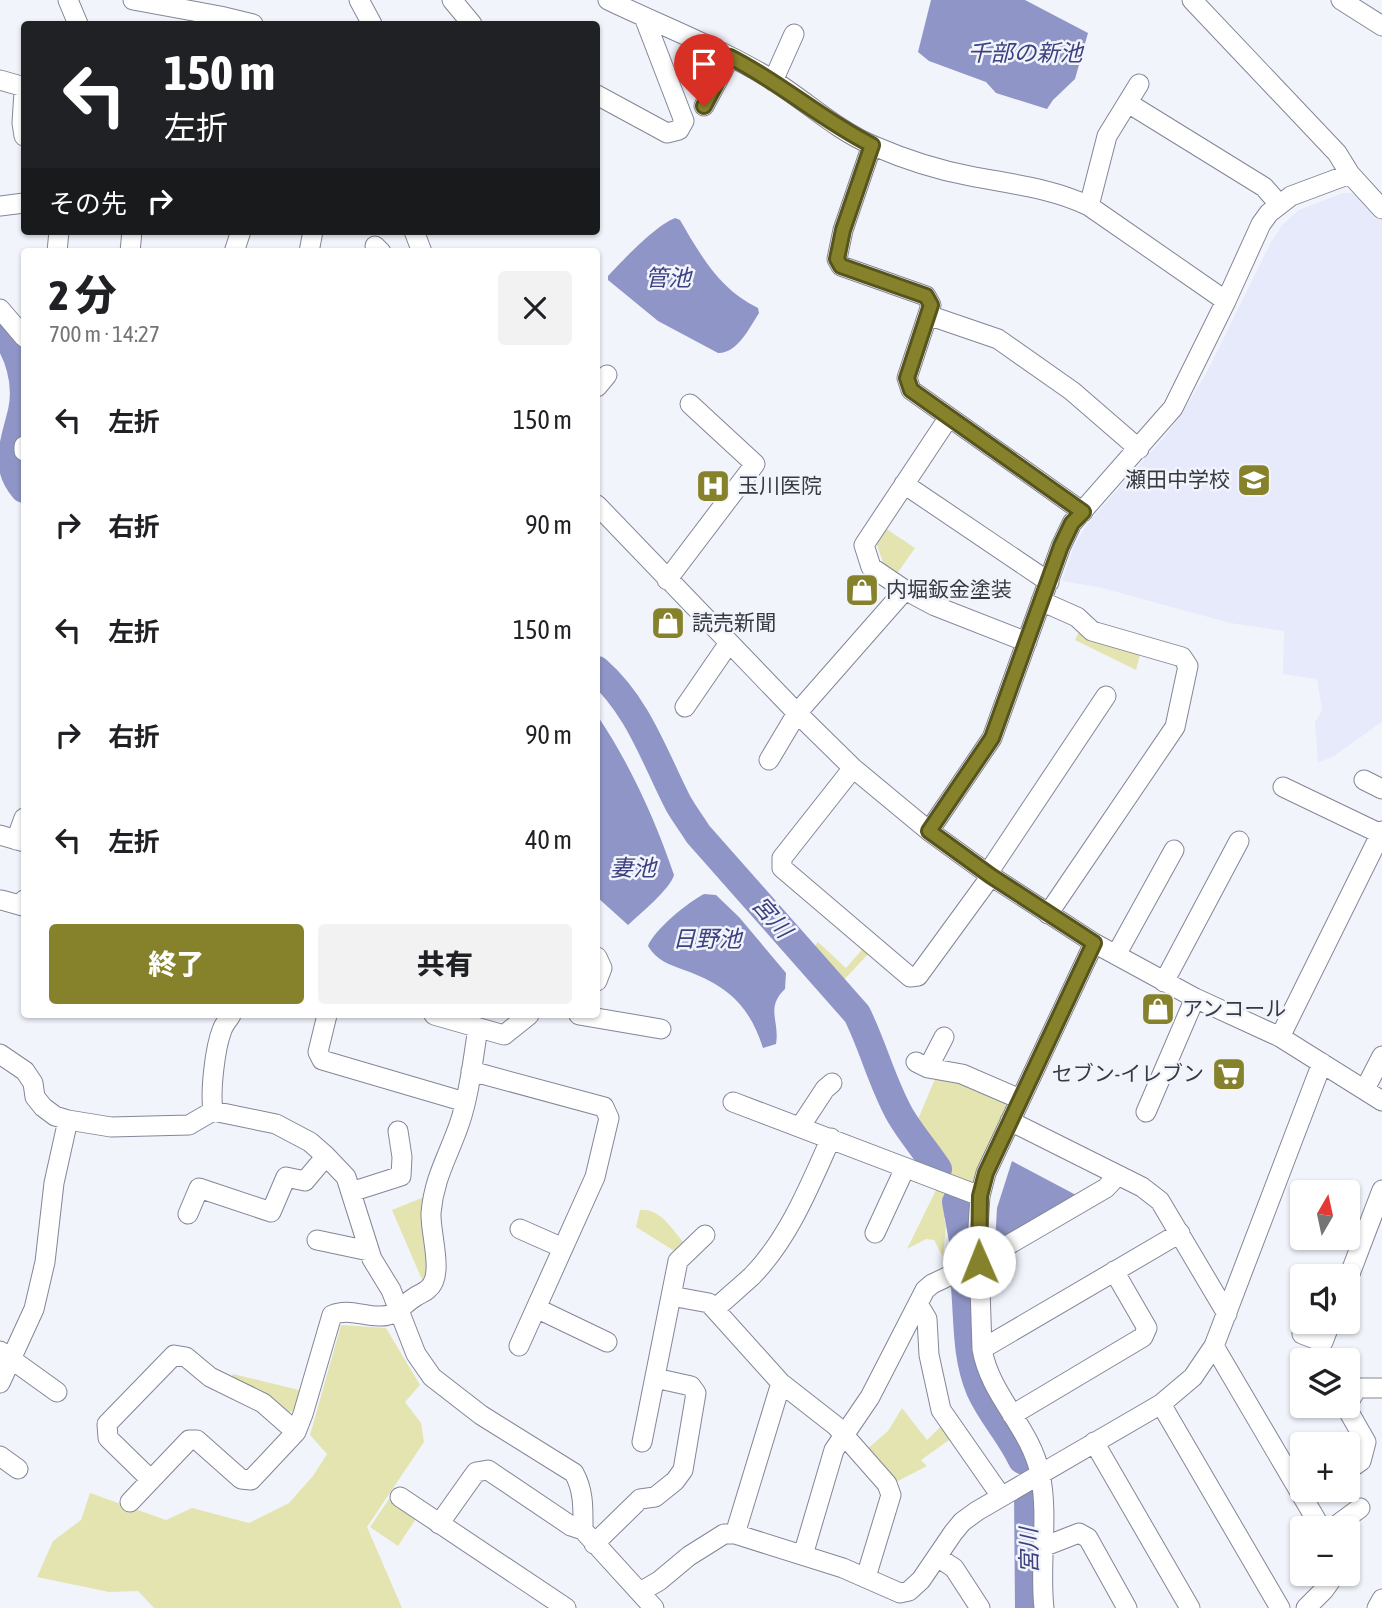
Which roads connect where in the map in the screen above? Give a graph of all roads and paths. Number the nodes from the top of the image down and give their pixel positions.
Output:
1 (68, 0) edge
2 (134, 0) edge
3 (359, 0) edge
4 (452, 0) edge
5 (608, 0) edge
6 (1192, 0) edge
7 (1341, 0) edge
8 (191, 5) edge
9 (645, 18) junction
10 (77, 21) edge
11 (226, 21) edge
12 (370, 21) edge
13 (470, 21) edge
14 (1382, 26) edge
15 (794, 34) dead end
16 (730, 57) junction
17 (0, 80) edge
18 (774, 81) junction
19 (1139, 84) dead end
20 (21, 86) edge
21 (600, 97) edge
22 (1128, 103) junction
23 (704, 106) dead end
24 (872, 145) junction
25 (1350, 174) junction
26 (21, 203) edge
27 (1279, 204) junction
28 (0, 206) edge
29 (1088, 206) junction
30 (1382, 209) edge
31 (1226, 301) junction
32 (0, 309) edge
33 (928, 315) junction
34 (21, 334) edge
35 (690, 404) dead end
36 (949, 417) junction
37 (1139, 449) junction
38 (904, 484) junction
39 (600, 508) edge
40 (1083, 512) junction
41 (667, 580) junction
42 (905, 590) junction
43 (1045, 592) junction
44 (1027, 642) junction
45 (729, 643) junction
46 (1106, 696) dead end
47 (685, 707) dead end
48 (797, 713) junction
49 (769, 760) dead end
50 (853, 768) junction
51 (1364, 780) dead end
52 (1283, 786) dead end
53 (1382, 789) edge
54 (929, 831) junction
55 (1381, 833) edge
56 (1239, 841) dead end
57 (1174, 850) dead end
58 (989, 875) junction
59 (1, 900) edge
60 (21, 905) edge
61 (1048, 914) junction
62 (1094, 943) junction
63 (1116, 955) junction
64 (1164, 982) junction
65 (1195, 998) junction
66 (229, 1018) edge
67 (326, 1018) edge
68 (444, 1018) edge
69 (524, 1018) edge
70 (599, 1018) edge
71 (478, 1028) junction
72 (661, 1029) dead end
73 (944, 1037) dead end
74 (1280, 1037) junction
75 (0, 1054) edge
76 (1382, 1056) edge
77 (1322, 1063) junction
78 (471, 1071) junction
79 (832, 1083) dead end
80 (1365, 1089) junction
81 (1020, 1099) junction
82 (1382, 1101) edge
83 (465, 1102) junction
84 (733, 1102) dead end
85 (213, 1111) junction
86 (1146, 1112) dead end
87 (68, 1120) junction
88 (1010, 1121) junction
89 (800, 1127) junction
90 (398, 1131) dead end
91 (831, 1138) junction
92 (326, 1156) junction
93 (905, 1168) junction
94 (1118, 1175) junction
95 (1382, 1190) edge
96 (351, 1192) junction
97 (980, 1196) junction
98 (188, 1214) dead end
99 (520, 1229) dead end
100 (875, 1233) dead end
101 (1180, 1233) junction
102 (705, 1236) dead end
103 (317, 1240) dead end
104 (563, 1248) junction
105 (369, 1251) junction
106 (979, 1262) junction
107 (1354, 1264) edge
108 (1114, 1271) junction
109 (671, 1296) junction
110 (918, 1304) junction
111 (536, 1308) junction
112 (715, 1309) junction
113 (400, 1311) junction
114 (1227, 1314) junction
115 (1303, 1334) dead end
116 (1326, 1334) edge
117 (607, 1342) dead end
118 (519, 1346) dead end
119 (1214, 1346) junction
120 (982, 1349) junction
121 (6, 1354) edge
122 (655, 1378) junction
123 (0, 1383) edge
124 (781, 1383) junction
125 (1382, 1388) edge
126 (57, 1392) dead end
127 (1161, 1404) junction
128 (1012, 1415) junction
129 (296, 1432) junction
130 (844, 1435) junction
131 (642, 1442) dead end
132 (1094, 1442) junction
133 (0, 1456) edge
134 (1290, 1462) edge
135 (1360, 1462) edge
136 (18, 1469) dead end
137 (1040, 1474) junction
138 (151, 1480) junction
139 (1001, 1496) junction
140 (400, 1497) dead end
141 (130, 1502) dead end
142 (1360, 1508) dead end
143 (1349, 1516) edge
144 (439, 1524) junction
145 (735, 1534) junction
146 (589, 1537) junction
147 (1043, 1547) junction
148 (803, 1555) junction
149 (937, 1557) junction
150 (866, 1577) junction
151 (1327, 1586) edge
152 (640, 1592) junction
153 (1382, 1599) edge
154 (566, 1608) edge
155 (654, 1608) edge
156 (980, 1608) edge
157 (1044, 1608) edge
158 (1127, 1608) edge
159 (1190, 1608) edge
160 (1280, 1608) edge
161 (1306, 1608) edge
162 (1377, 1608) edge

1 - 10 street
2 - 8 street
3 - 12 street
4 - 13 street
5 - 9 street
6 - 25 street
7 - 14 street
8 - 11 street
9 - 16 street
9 - 21 street
15 - 18 street
16 - 18 street
16 - 23 street
17 - 20 street
18 - 24 street
19 - 22 street
22 - 27 street
22 - 29 street
24 - 29 street
24 - 33 street
25 - 27 street
25 - 30 street
26 - 28 street
27 - 31 street
29 - 31 street
31 - 37 street
32 - 34 street
33 - 36 street
33 - 37 street
35 - 41 street
36 - 38 street
36 - 40 street
37 - 40 street
38 - 42 street
38 - 43 street
39 - 41 street
40 - 43 street
41 - 45 street
42 - 44 street
42 - 48 street
43 - 44 street
43 - 61 street
44 - 54 street
45 - 47 street
45 - 48 street
46 - 58 street
48 - 49 street
48 - 50 street
50 - 54 street
50 - 58 street
51 - 53 street
52 - 55 street
54 - 58 street
55 - 74 street
56 - 64 street
57 - 63 street
58 - 61 street
59 - 60 street
61 - 62 street
62 - 63 street
62 - 81 street
63 - 64 street
64 - 65 street
65 - 74 street
65 - 86 street
66 - 85 street
67 - 83 street
68 - 71 street
69 - 71 street
70 - 72 street
71 - 78 street
73 - 81 street
74 - 77 street
75 - 87 street
76 - 80 street
77 - 80 street
77 - 114 street
78 - 83 street
78 - 104 street
79 - 89 street
80 - 82 street
81 - 88 street
83 - 113 street
84 - 89 street
85 - 87 street
85 - 92 street
87 - 121 street
88 - 94 street
88 - 97 street
89 - 91 street
90 - 96 street
91 - 93 street
91 - 112 street
92 - 96 street
92 - 98 street
93 - 97 street
93 - 100 street
94 - 101 street
94 - 106 street
95 - 107 street
96 - 105 street
97 - 106 street
99 - 104 street
101 - 108 street
101 - 114 street
102 - 109 street
103 - 105 street
104 - 111 street
105 - 113 street
106 - 110 street
106 - 120 street
108 - 120 street
108 - 128 street
109 - 112 street
109 - 122 street
110 - 130 street
110 - 139 street
111 - 117 street
111 - 118 street
112 - 124 street
113 - 129 street
113 - 146 street
114 - 119 street
115 - 116 street
119 - 127 street
119 - 134 street
120 - 128 street
121 - 123 street
121 - 126 street
122 - 131 street
122 - 146 street
124 - 130 street
124 - 145 street
125 - 135 street
127 - 132 street
127 - 160 street
128 - 137 street
129 - 138 street
129 - 138 street
130 - 148 street
130 - 150 street
132 - 137 street
132 - 159 street
133 - 136 street
137 - 139 street
137 - 147 street
138 - 141 street
139 - 149 street
140 - 144 street
142 - 143 street
144 - 146 street
144 - 154 street
145 - 148 street
145 - 152 street
146 - 152 street
147 - 157 street
147 - 158 street
148 - 150 street
149 - 150 street
149 - 156 street
151 - 161 street
152 - 155 street
153 - 162 street

